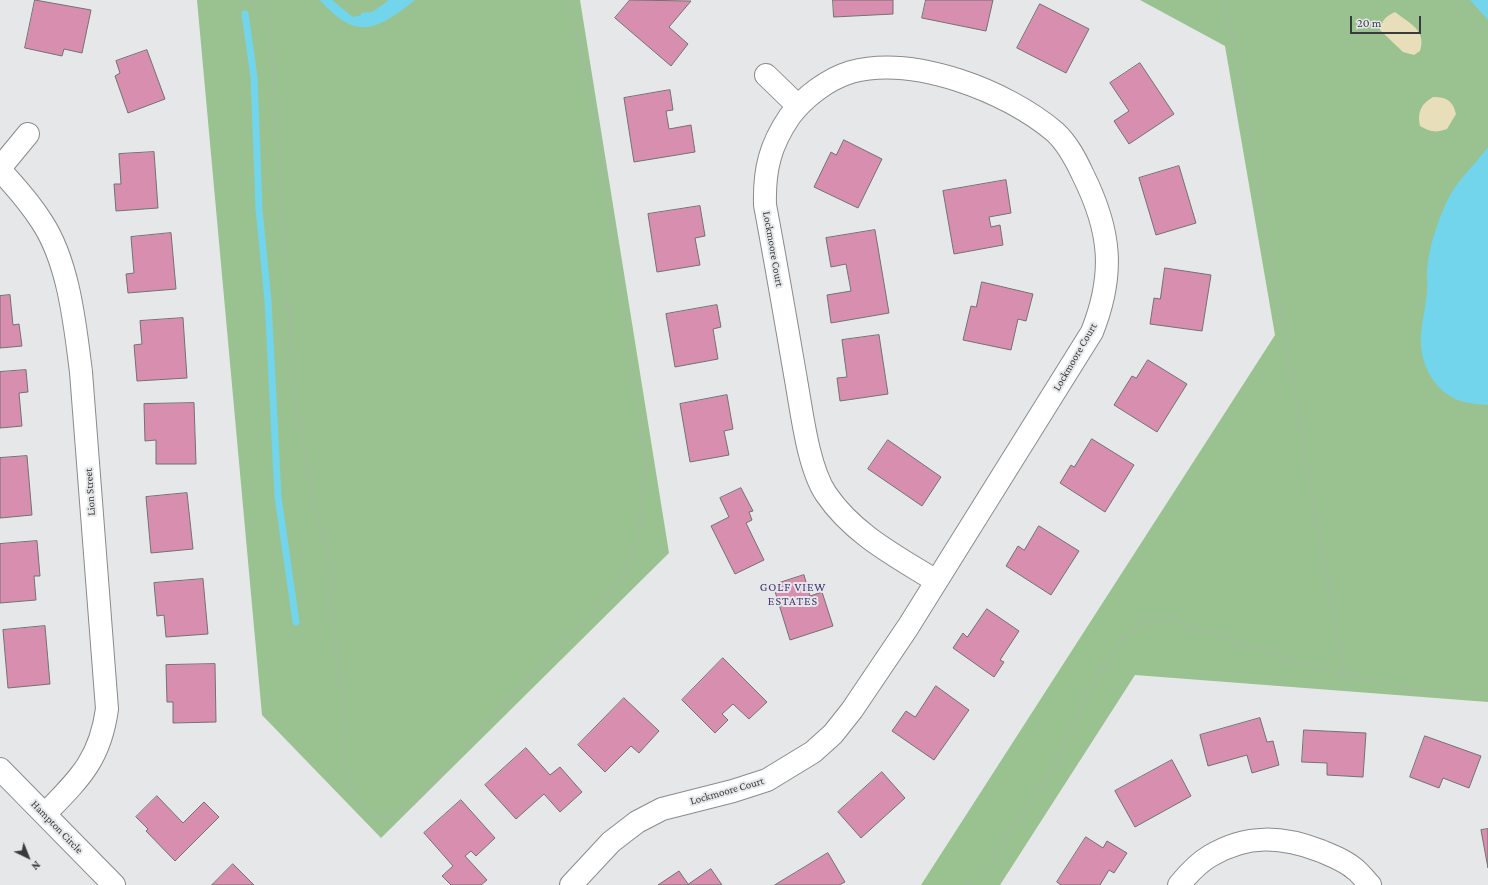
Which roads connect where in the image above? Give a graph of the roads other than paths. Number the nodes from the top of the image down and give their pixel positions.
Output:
1 (766, 75) dead end
2 (798, 106) junction
3 (28, 134) dead end
4 (0, 169) edge
5 (936, 581) junction
6 (0, 769) edge
7 (45, 814) junction
8 (114, 885) edge
9 (571, 885) edge
10 (1178, 885) edge
11 (1370, 885) edge

1 - 2 street
2 - 5 street, Lockmoore Court
2 - 5 street, Lockmoore Court
3 - 4 street, Lion Street
4 - 7 street, Lion Street
5 - 9 street, Lockmoore Court
6 - 7 street, Hampton Circle
7 - 8 street, Hampton Circle
10 - 11 street

